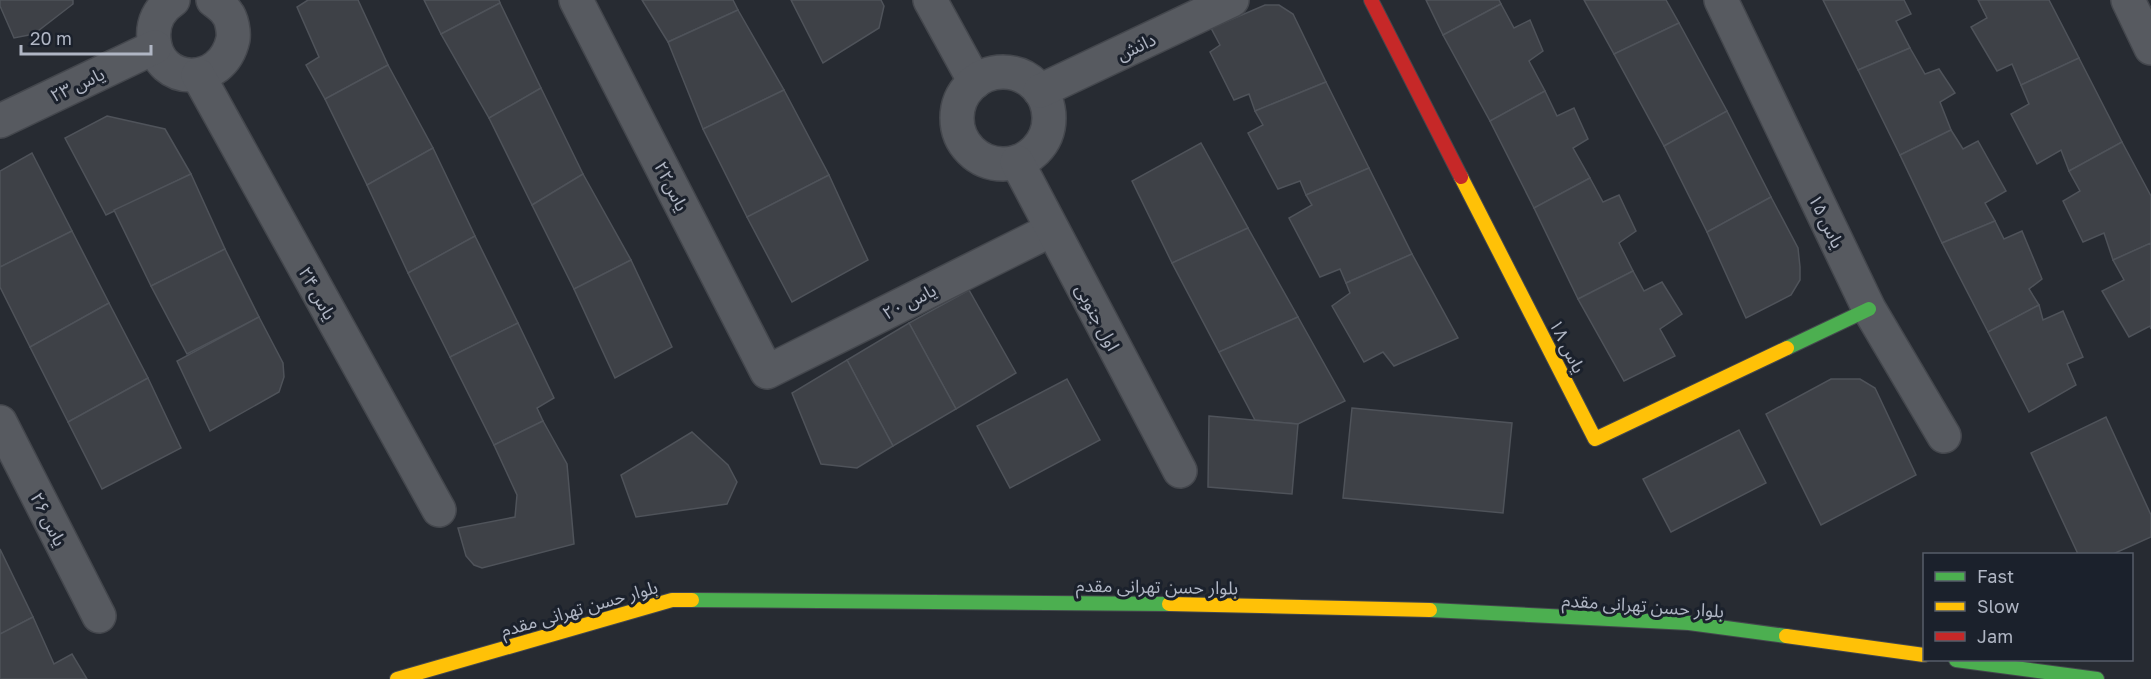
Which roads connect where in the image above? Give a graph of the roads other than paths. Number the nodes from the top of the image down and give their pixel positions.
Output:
1 (172, 0) edge
2 (576, 0) edge
3 (930, 0) edge
4 (1232, 0) edge
5 (1371, 0) edge
6 (1721, 0) edge
7 (2128, 0) edge
8 (231, 4) edge
9 (155, 47) junction
10 (2151, 48) edge
11 (198, 75) junction
12 (975, 82) junction
13 (1040, 91) junction
14 (0, 121) edge
15 (1017, 162) junction
16 (1051, 230) junction
17 (1869, 309) junction
18 (767, 372) joint
19 (0, 422) edge
20 (1944, 436) dead end
21 (1180, 471) dead end
22 (439, 510) dead end
23 (99, 616) dead end
24 (1923, 655) edge
25 (1963, 661) edge
26 (397, 679) edge
27 (2097, 679) edge

1 - 9 street
2 - 18 street, یاس۲۲
3 - 12 street
4 - 13 street, دانش
5 - 17 street, یاس ۱۸
6 - 17 street, یاس ۱۵
7 - 10 street
8 - 11 street
9 - 11 street
9 - 14 street, یاس ۲۳
11 - 22 street, یاس ۲۴
12 - 13 street
12 - 15 street
13 - 15 street
15 - 16 street, اول جنوبی
16 - 18 street, یاس ۲۰
16 - 21 street, اول جنوبی
17 - 20 street, یاس ۱۵
19 - 23 street, یاس ۲۶
24 - 26 street, بلوار حسن تهرانی مقدم
25 - 27 street

